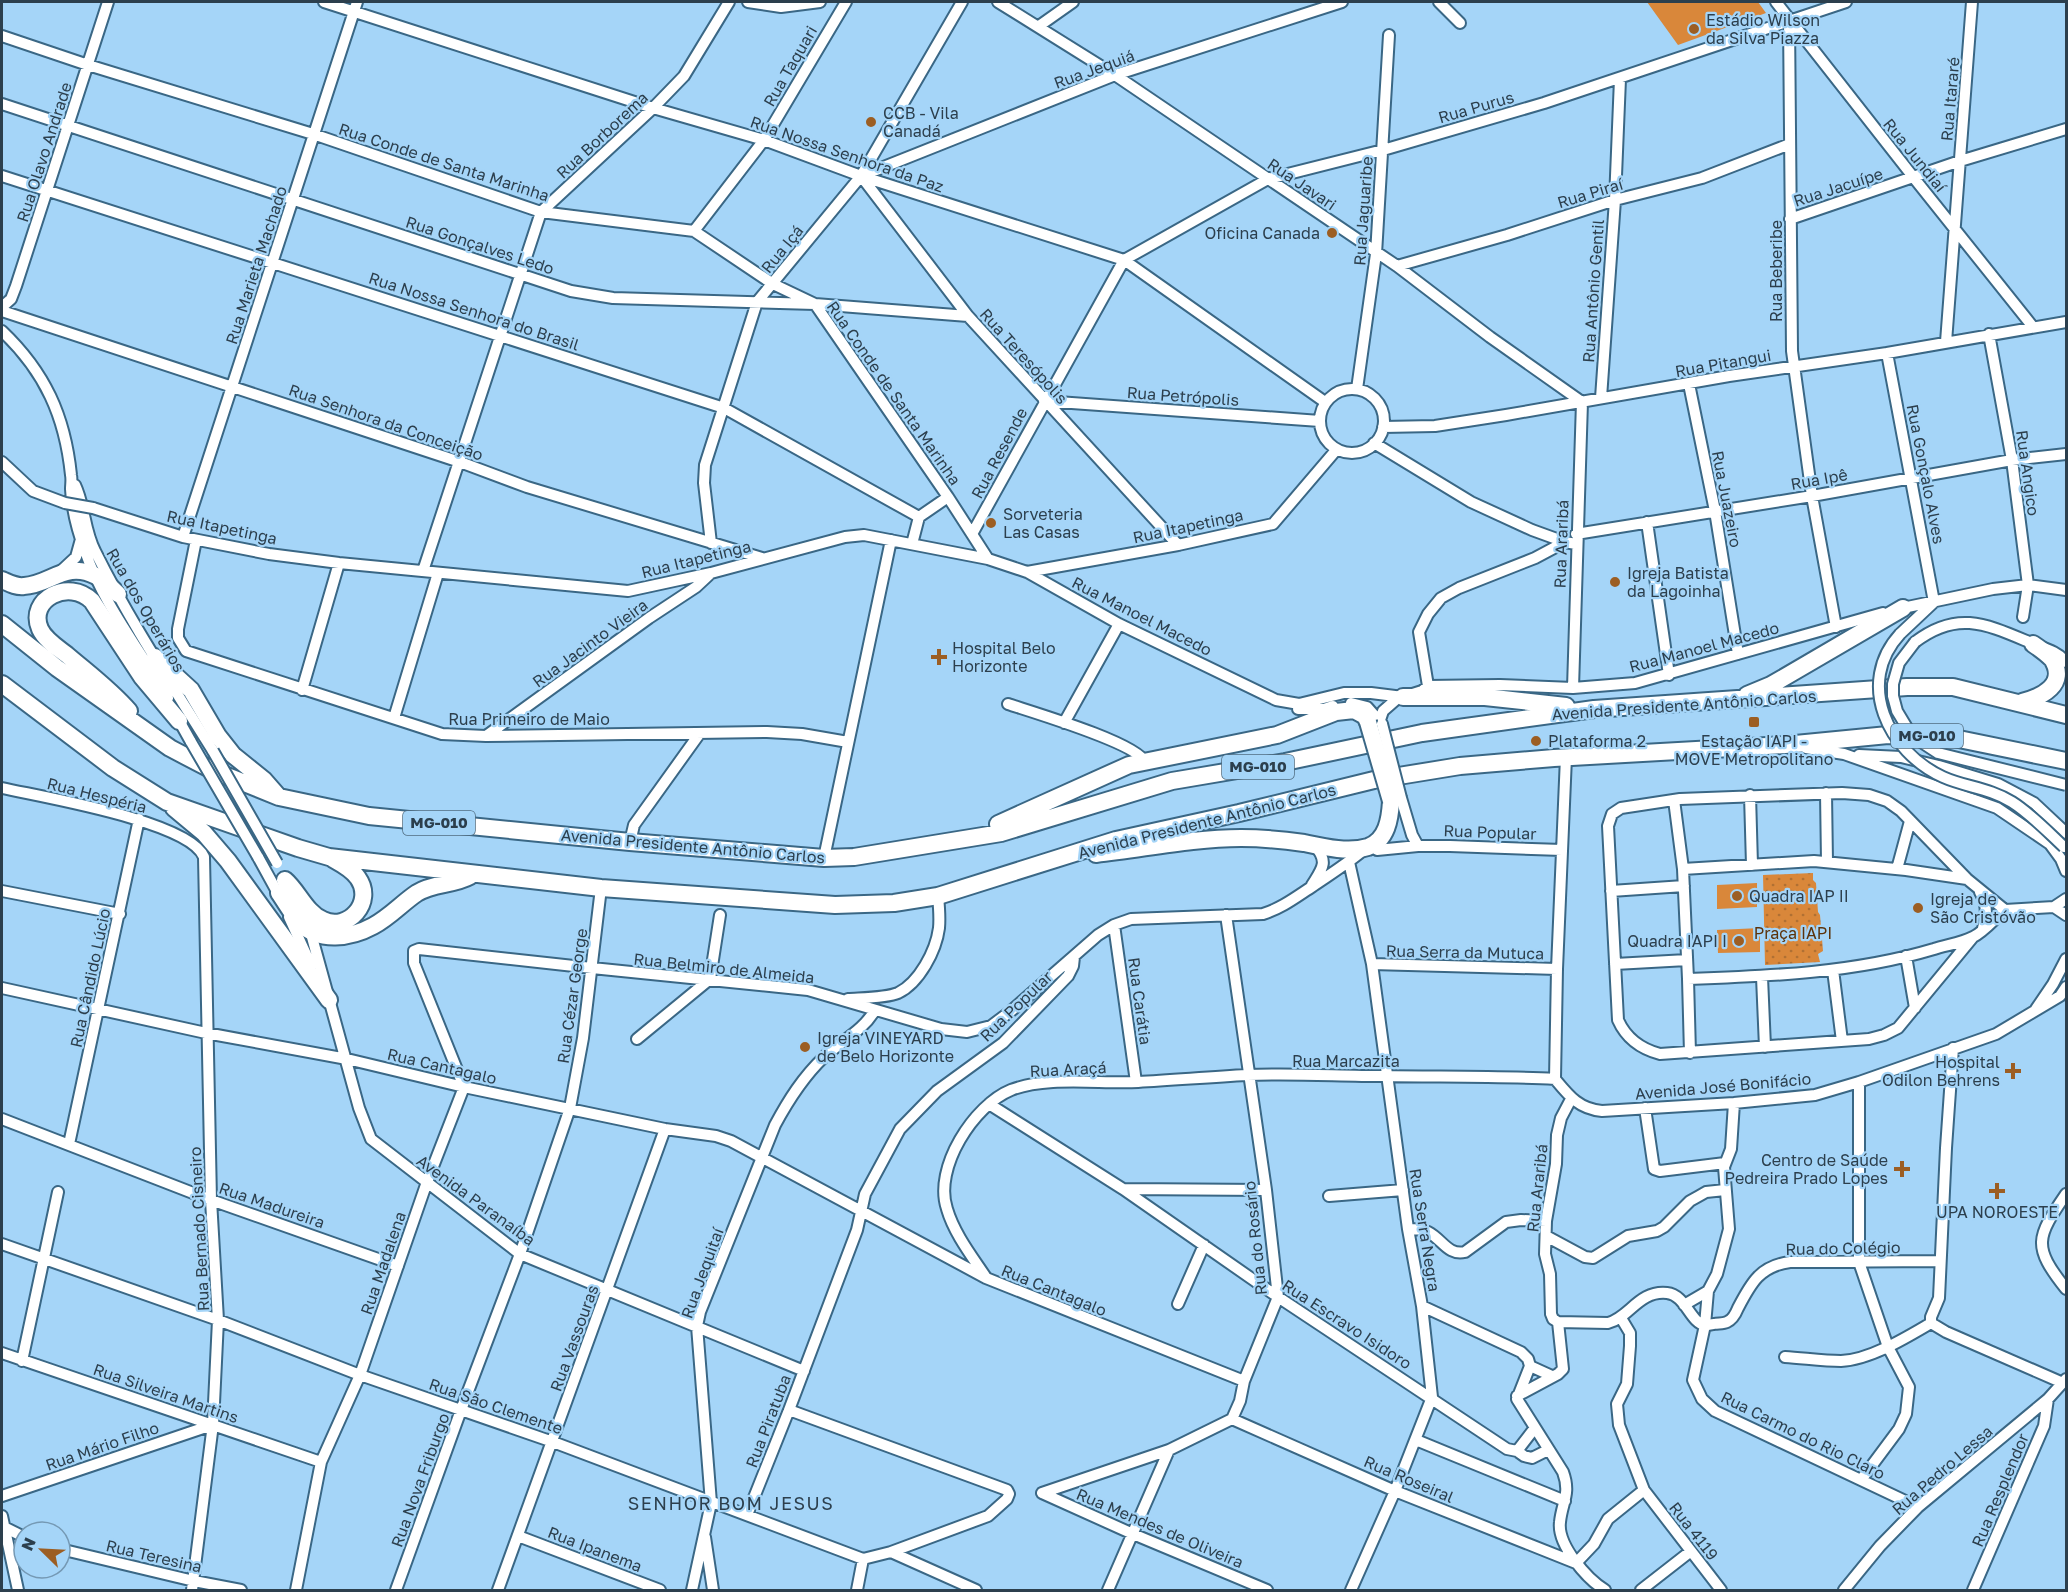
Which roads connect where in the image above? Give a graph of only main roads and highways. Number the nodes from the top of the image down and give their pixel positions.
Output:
1 (2, 580) edge
2 (118, 594) road end
3 (1903, 608) road end
4 (2, 624) edge
5 (2032, 644) road end
6 (155, 657) road end
7 (2, 684) edge
8 (1401, 697) road end
9 (1731, 701) junction
10 (2020, 703) junction
11 (1594, 709) junction
12 (2067, 715) edge
13 (179, 721) road end
14 (150, 734) junction
15 (2067, 761) edge
16 (279, 796) junction
17 (167, 802) junction
18 (960, 839) junction
19 (329, 857) junction
20 (1056, 859) junction
21 (476, 873) junction
22 (329, 1000) road end

1 - 2 highway
3 - 9 highway
4 - 14 highway, Avenida Presidente Antônio Carlos / MG-010
5 - 10 highway
6 - 16 highway
7 - 17 highway, Avenida Presidente Antônio Carlos / MG-010
8 - 11 highway
9 - 10 highway, Avenida Presidente Antônio Carlos / MG-010
9 - 11 highway, Avenida Presidente Antônio Carlos / MG-010
10 - 12 highway, Avenida Presidente Antônio Carlos / MG-010
11 - 18 highway, Avenida Presidente Antônio Carlos / MG-010
13 - 14 highway
14 - 16 highway, Avenida Presidente Antônio Carlos / MG-010
15 - 20 highway, Avenida Presidente Antônio Carlos / MG-010
16 - 18 highway, Avenida Presidente Antônio Carlos / MG-010
17 - 19 highway, Avenida Presidente Antônio Carlos / MG-010
17 - 22 highway
18 - 20 highway, bridge
19 - 21 highway, Avenida Presidente Antônio Carlos / MG-010
19 - 21 highway
20 - 21 highway, Avenida Presidente Antônio Carlos / MG-010

